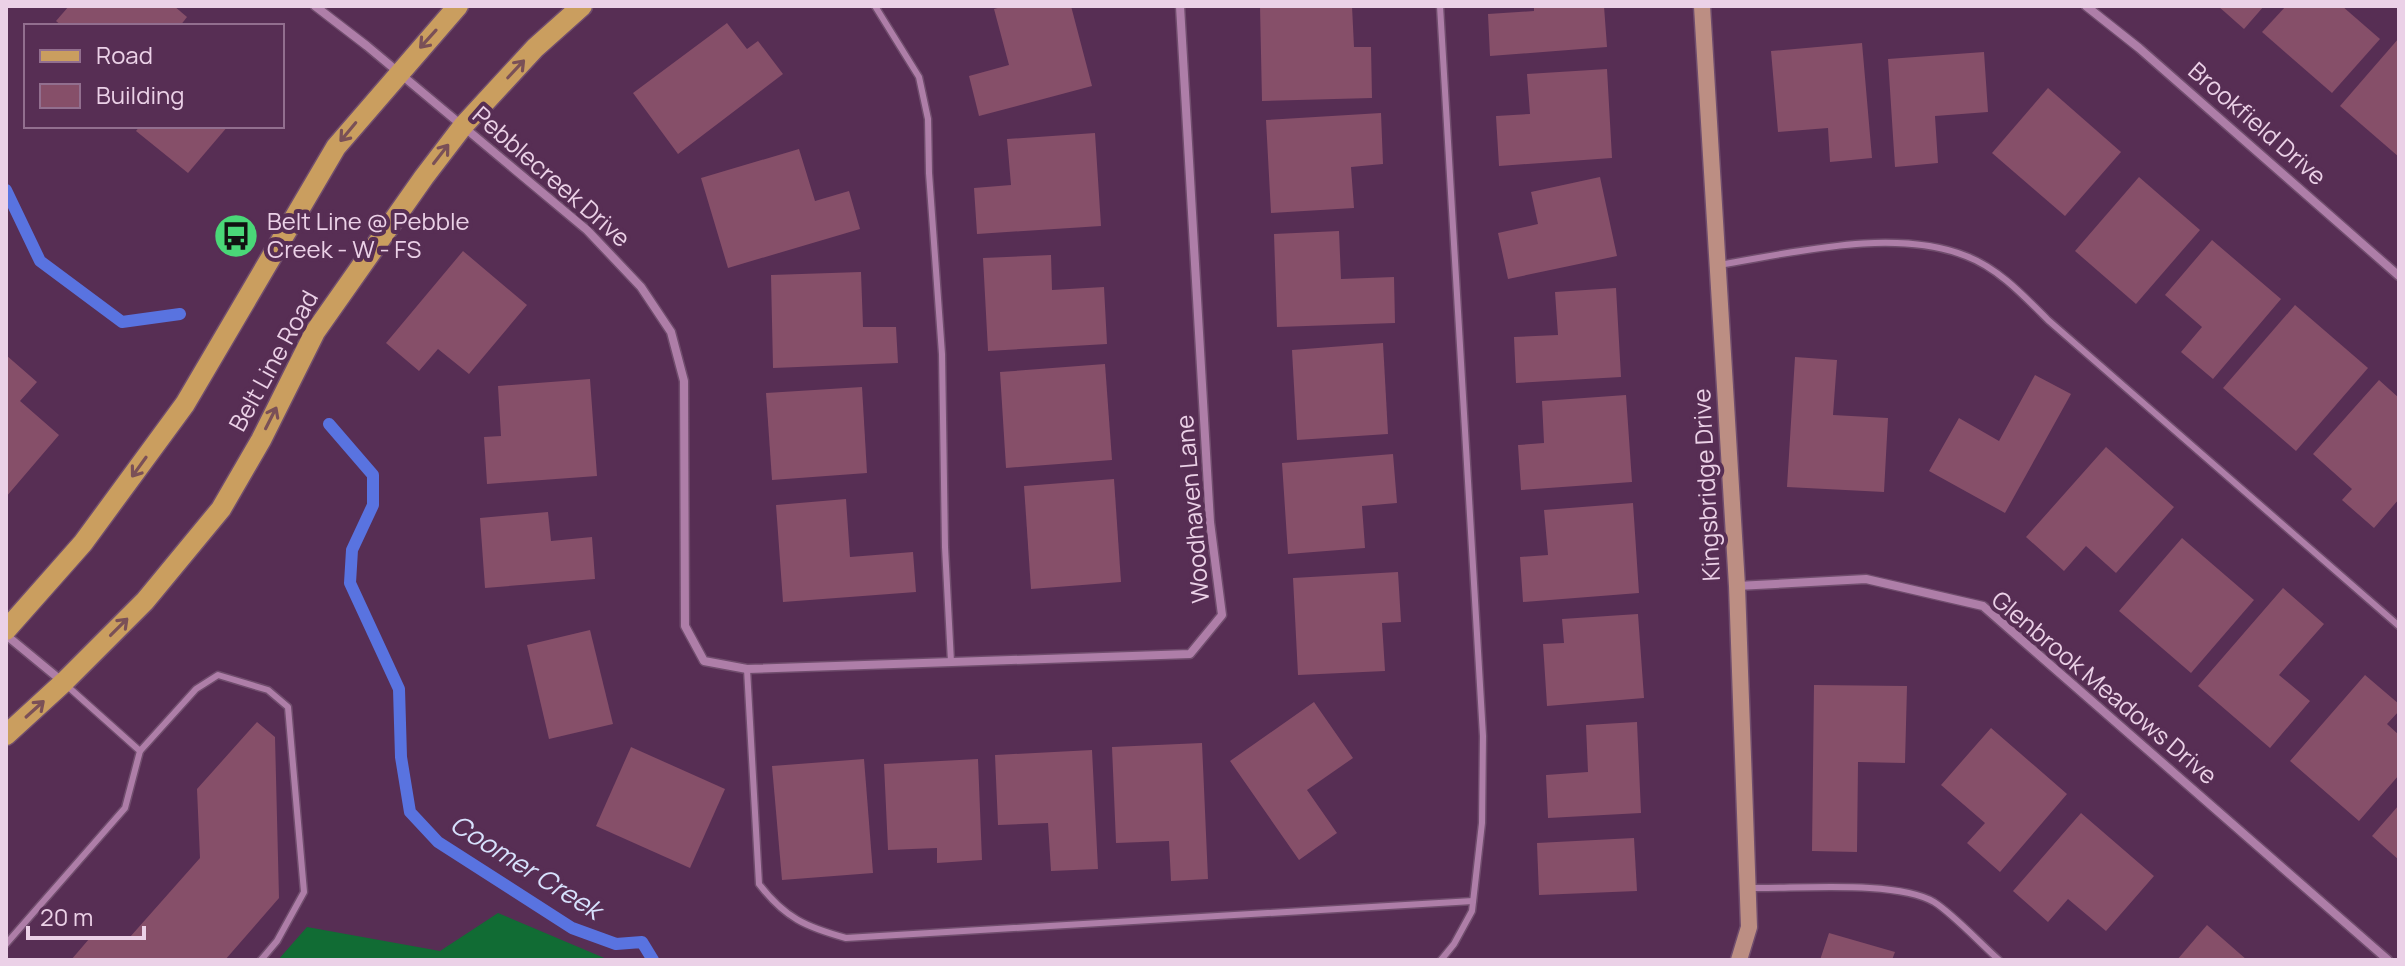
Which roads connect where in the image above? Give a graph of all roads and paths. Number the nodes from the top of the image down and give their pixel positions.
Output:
1 (315, 6) edge
2 (458, 6) edge
3 (582, 6) edge
4 (875, 6) edge
5 (1180, 6) edge
6 (1440, 6) edge
7 (1702, 6) edge
8 (2086, 6) edge
9 (398, 73) junction
10 (463, 126) junction
11 (1718, 265) junction
12 (2399, 276) edge
13 (1737, 586) junction
14 (2399, 626) edge
15 (6, 633) edge
16 (704, 661) joint
17 (951, 662) junction
18 (747, 669) junction
19 (64, 682) junction
20 (6, 735) edge
21 (140, 751) junction
22 (1748, 888) junction
23 (1473, 901) junction
24 (6, 944) edge
25 (261, 960) edge
26 (1441, 960) edge
27 (1739, 960) edge
28 (1999, 960) edge
29 (2388, 960) edge

1 - 9 street, Pebblecreek Drive
2 -> 9 main road
10 -> 3 main road, Belt Line Road
4 - 17 lane
5 - 17 street, Woodhaven Lane
6 - 23 lane
7 - 11 street, Kingsbridge Drive
8 - 12 street, Brookfield Drive
9 - 10 street, Pebblecreek Drive
9 -> 15 main road
10 - 16 street, Pebblecreek Drive
19 -> 10 main road, Belt Line Road
11 - 13 street, Kingsbridge Drive
11 - 14 lane
13 - 22 street, Kingsbridge Drive
13 - 29 street, Glenbrook Meadows Drive
15 - 19 street
16 - 18 street, Woodhaven Lane
17 - 18 street, Woodhaven Lane
18 - 23 lane
20 -> 19 main road, Belt Line Road
19 - 21 lane
21 - 24 lane
21 - 25 lane
22 - 27 street, Kingsbridge Drive
22 - 28 lane
23 - 26 lane

